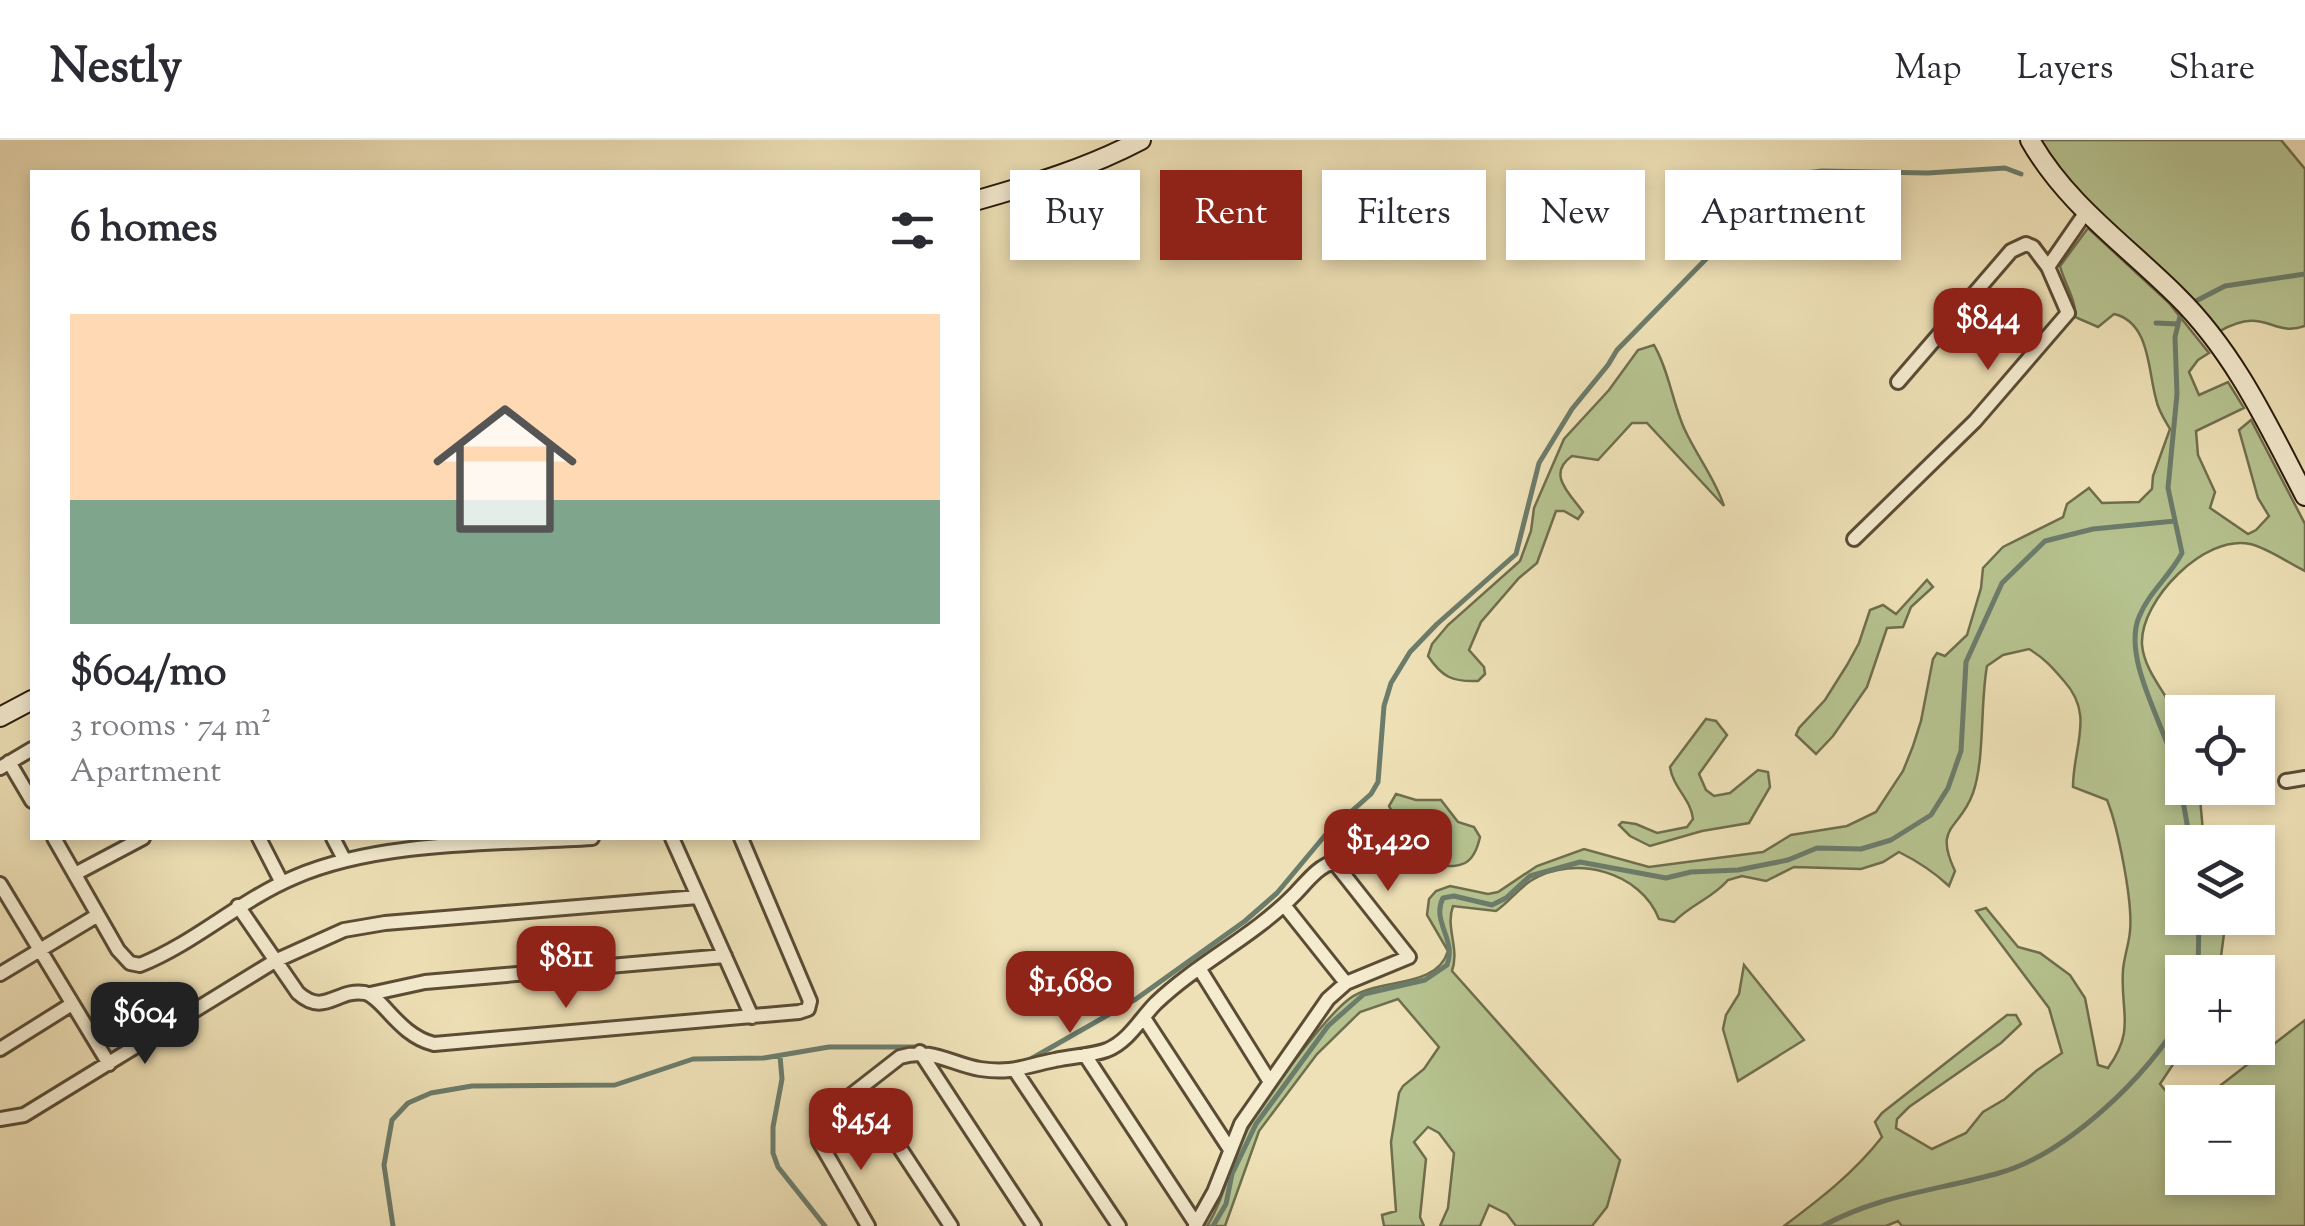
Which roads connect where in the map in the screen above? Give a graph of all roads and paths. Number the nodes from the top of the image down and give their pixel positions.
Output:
1 (1140, 140) edge
2 (2030, 140) edge
3 (980, 199) edge
4 (2086, 212) junction
5 (2048, 266) junction
6 (1898, 382) dead end
7 (2305, 496) edge
8 (1854, 539) dead end
9 (30, 701) edge
10 (0, 717) edge
11 (30, 751) edge
12 (4, 765) edge
13 (2305, 778) edge
14 (2286, 781) dead end
15 (30, 798) edge
16 (55, 840) edge
17 (139, 840) edge
18 (260, 840) edge
19 (334, 840) edge
20 (520, 840) edge
21 (673, 840) edge
22 (742, 840) edge
23 (467, 842) edge
24 (401, 844) edge
25 (344, 859) junction
26 (75, 874) junction
27 (282, 883) junction
28 (0, 884) edge
29 (698, 897) junction
30 (1284, 905) junction
31 (238, 906) junction
32 (98, 915) junction
33 (39, 950) junction
34 (725, 956) junction
35 (276, 961) junction
36 (1199, 968) junction
37 (0, 974) edge
38 (1346, 983) junction
39 (370, 994) junction
40 (72, 1004) junction
41 (752, 1017) junction
42 (1144, 1018) junction
43 (0, 1049) edge
44 (920, 1052) junction
45 (1085, 1055) junction
46 (109, 1064) junction
47 (1016, 1072) junction
48 (1270, 1082) junction
49 (862, 1089) junction
50 (0, 1118) edge
51 (1230, 1148) junction
52 (1196, 1225) edge
53 (868, 1226) edge
54 (951, 1226) edge
55 (1034, 1226) edge
56 (1118, 1226) edge

1 - 3 street
2 - 4 street
4 - 5 street
4 - 7 street
5 - 6 street
5 - 8 street
9 - 10 street
11 - 12 street
12 - 15 street
13 - 14 street
16 - 26 street
17 - 26 street
18 - 27 street
19 - 25 street
20 - 23 street
21 - 29 street
22 - 41 street
23 - 24 street
24 - 25 street
25 - 27 street
26 - 32 street
27 - 31 street
28 - 33 street
29 - 34 street
29 - 35 street
30 - 36 street
30 - 38 street
30 - 38 street
31 - 32 street
31 - 35 street
32 - 33 street
33 - 37 street
33 - 40 street
34 - 39 street
34 - 41 street
35 - 39 street
35 - 46 street
36 - 42 street
36 - 48 street
38 - 48 street
39 - 41 street
40 - 43 street
40 - 46 street
42 - 45 street
42 - 51 street
44 - 47 street
44 - 49 street
44 - 55 street
45 - 47 street
45 - 52 street
46 - 50 street
47 - 56 street
48 - 51 street
49 - 53 street
49 - 54 street
51 - 52 street

